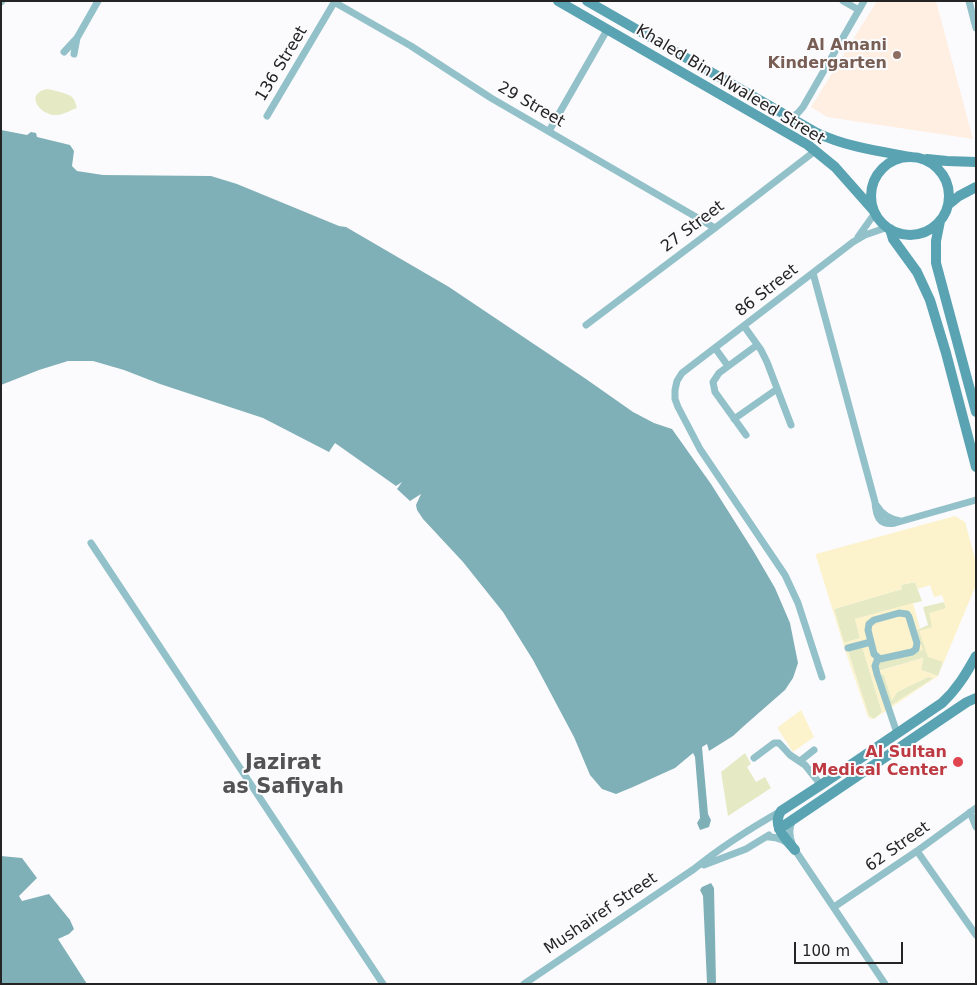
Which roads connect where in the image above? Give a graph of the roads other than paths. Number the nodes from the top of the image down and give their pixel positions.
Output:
1 (98, 1) edge
2 (558, 1) edge
3 (587, 1) edge
4 (843, 1) edge
5 (864, 1) edge
6 (969, 1) edge
7 (334, 2) edge
8 (599, 5) edge
9 (858, 10) junction
10 (976, 28) edge
11 (608, 30) junction
12 (77, 38) junction
13 (64, 52) dead end
14 (74, 54) dead end
15 (803, 107) junction
16 (267, 116) dead end
17 (790, 118) junction
18 (802, 126) junction
19 (549, 131) junction
20 (815, 151) junction
21 (914, 157) junction
22 (976, 162) edge
23 (976, 187) edge
24 (948, 205) junction
25 (875, 212) junction
26 (940, 220) junction
27 (715, 228) junction
28 (889, 228) junction
29 (853, 242) junction
30 (813, 273) junction
31 (586, 325) dead end
32 (744, 326) junction
33 (757, 345) junction
34 (715, 348) junction
35 (728, 366) junction
36 (777, 389) junction
37 (976, 412) edge
38 (734, 419) junction
39 (791, 425) dead end
40 (746, 436) dead end
41 (976, 467) edge
42 (976, 500) edge
43 (91, 542) dead end
44 (871, 642) junction
45 (848, 648) dead end
46 (976, 656) edge
47 (878, 658) junction
48 (822, 677) dead end
49 (976, 698) edge
50 (897, 733) junction
51 (814, 750) dead end
52 (754, 758) dead end
53 (800, 761) junction
54 (821, 785) junction
55 (973, 810) edge
56 (781, 811) junction
57 (793, 819) junction
58 (976, 827) edge
59 (779, 829) junction
60 (766, 837) junction
61 (795, 850) junction
62 (917, 852) junction
63 (694, 869) junction
64 (834, 908) junction
65 (976, 935) edge
66 (383, 984) edge
67 (524, 984) edge
68 (885, 984) edge

1 - 12 street
2 - 11 main road, Khaled Bin Alwaleed Street
3 - 8 main road, Khaled Bin Alwaleed Street
4 - 9 street
5 - 9 street
6 - 10 street
7 - 16 street, 136 Street
7 - 19 street, 29 Street
8 - 17 main road, Khaled Bin Alwaleed Street
9 - 15 street
11 - 19 street
11 - 20 main road, Khaled Bin Alwaleed Street
12 - 13 street
12 - 14 street
15 - 17 street
15 - 18 street
17 - 18 main road, Khaled Bin Alwaleed Street
18 - 21 main road, Khaled Bin Alwaleed Street
19 - 27 street, 29 Street
20 - 25 main road, Khaled Bin Alwaleed Street
20 - 27 street, 27 Street
21 - 22 main road, Khaled Bin Alwaleed Street
21 - 24 main road
21 - 25 main road
23 - 24 main road
24 - 26 main road
25 - 28 main road
25 - 29 street, 86 Street
26 - 28 main road
26 - 37 main road
27 - 31 street, 27 Street
28 - 29 street, 86 Street
28 - 41 main road
29 - 30 street, 86 Street
30 - 32 street, 86 Street
30 - 42 street
32 - 33 street
32 - 34 street, 86 Street
33 - 35 street
33 - 36 street
34 - 35 street
34 - 48 street, 86 Street
35 - 38 street
36 - 38 street
36 - 39 street
38 - 40 street
43 - 66 street
44 - 45 street
44 - 47 street
44 - 47 street
46 - 50 main road, Mushairef Street
47 - 50 street
49 - 57 main road, Mushairef Street
50 - 54 main road, Mushairef Street
51 - 53 street
52 - 53 street
53 - 54 street
54 - 56 main road, Mushairef Street
55 - 58 street
55 - 62 street, 62 Street
56 - 59 main road
56 - 63 street, Mushairef Street
57 - 59 main road, Mushairef Street
57 - 61 street
59 - 60 street, Mushairef Street
59 - 61 main road
60 - 61 street
60 - 63 street, Mushairef Street
61 - 64 street
62 - 64 street, 62 Street
62 - 65 street
63 - 67 street, Mushairef Street
64 - 68 street

